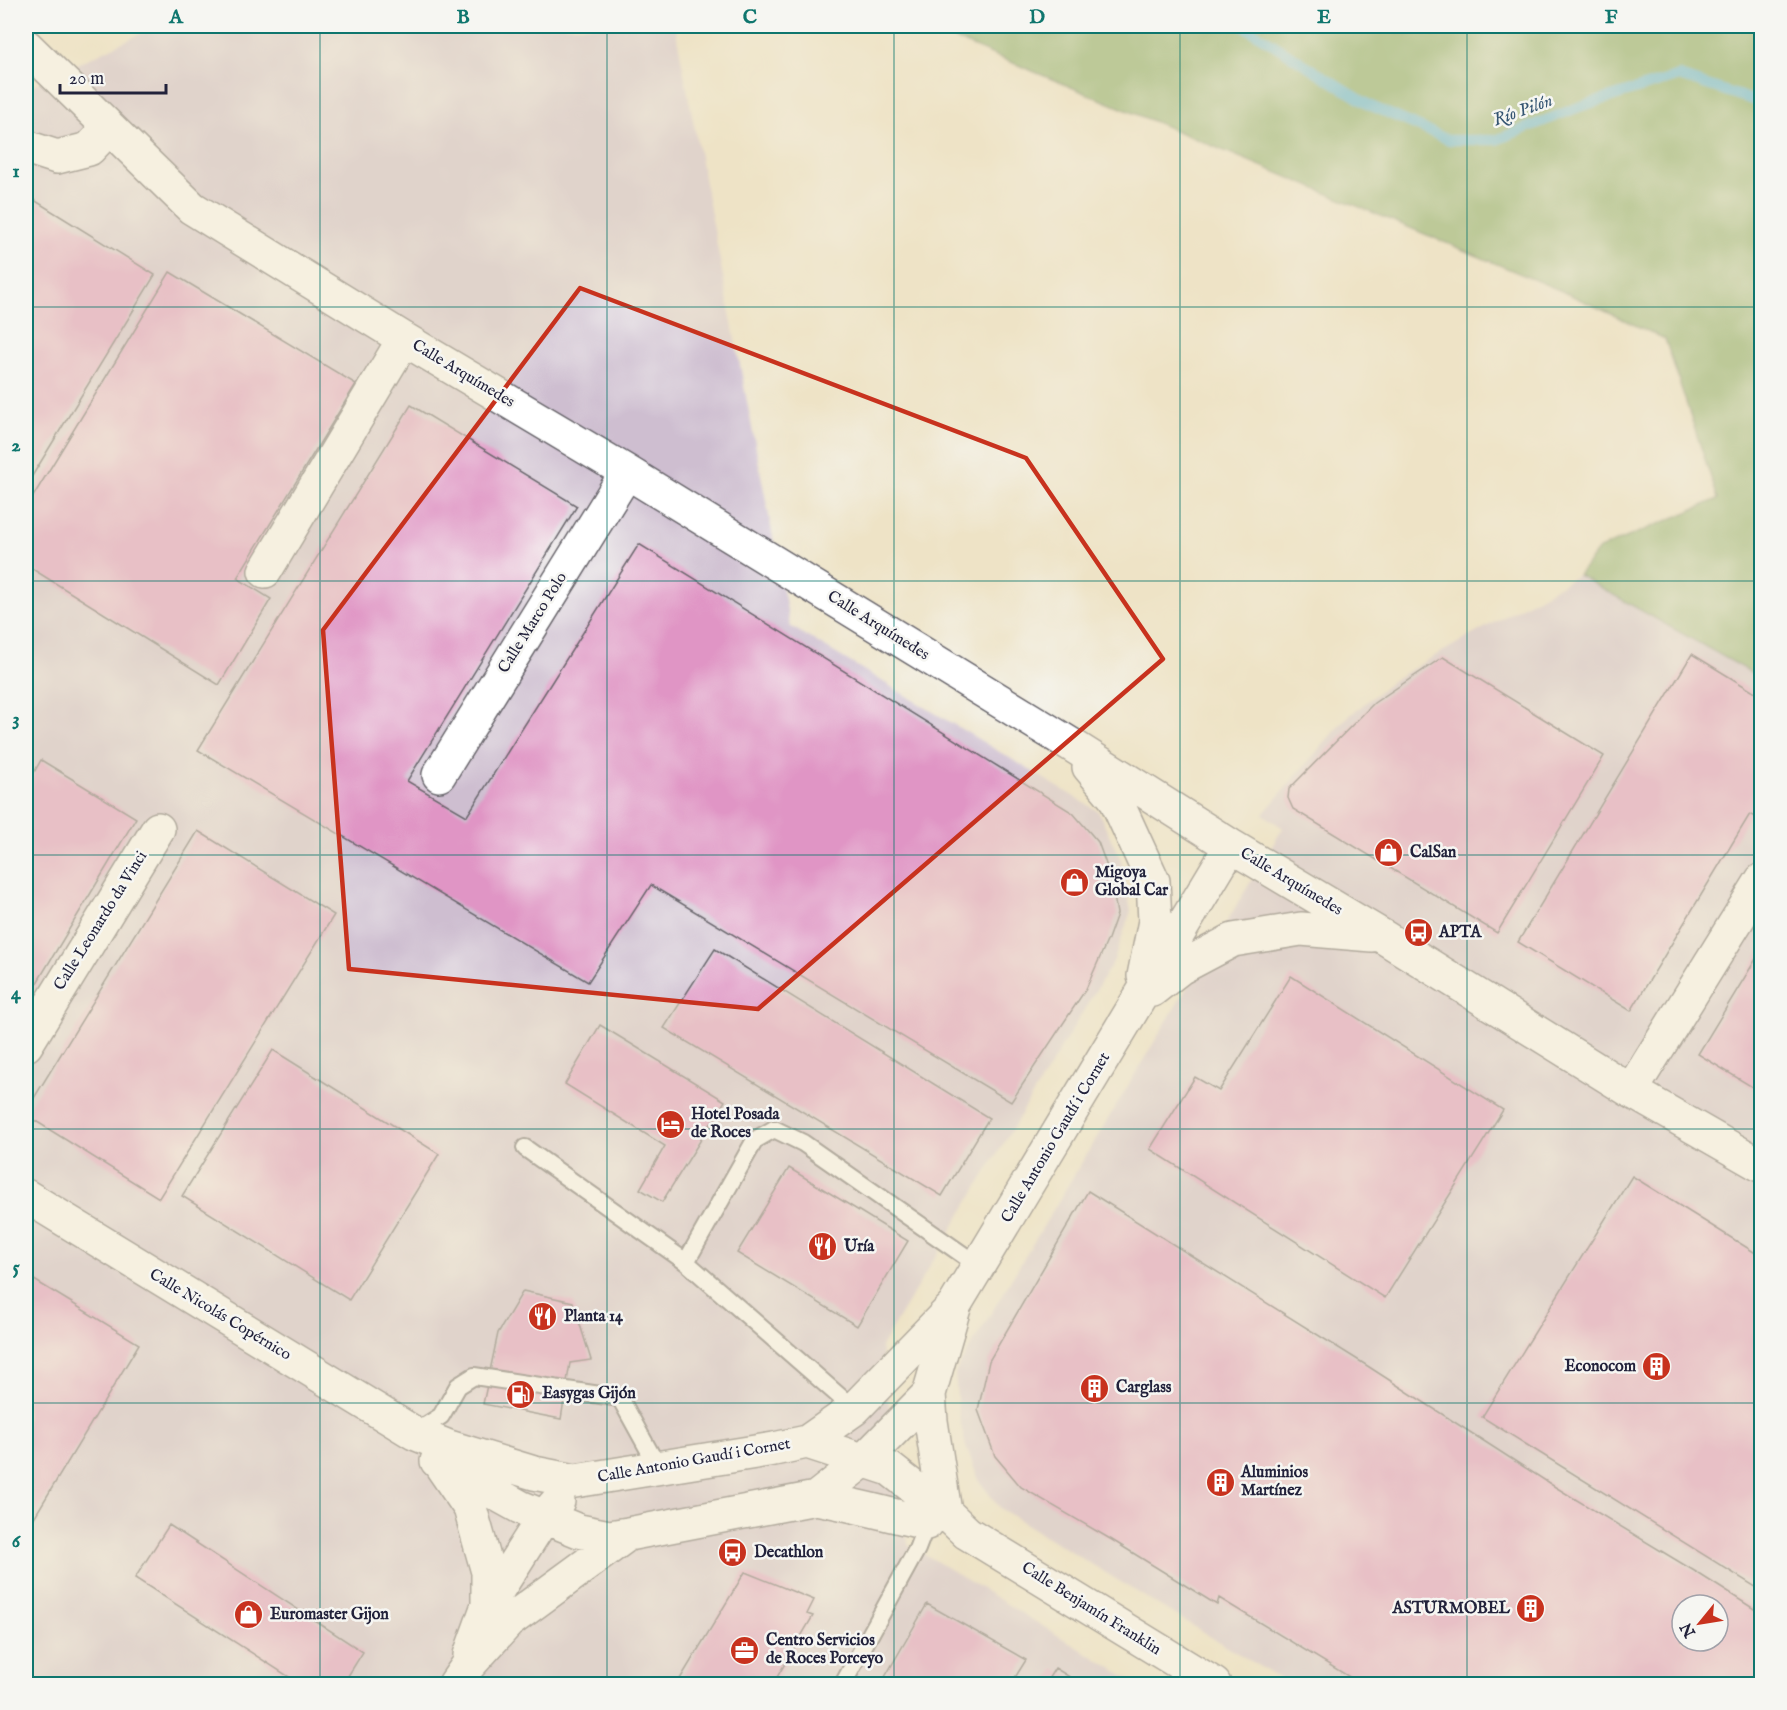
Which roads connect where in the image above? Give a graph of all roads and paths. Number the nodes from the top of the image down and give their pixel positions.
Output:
1 (26, 46) edge
2 (109, 128) junction
3 (26, 147) edge
4 (404, 339) junction
5 (627, 472) junction
6 (265, 572) dead end
7 (1070, 744) junction
8 (439, 775) dead end
9 (158, 829) dead end
10 (1231, 846) junction
11 (1761, 880) edge
12 (1382, 936) junction
13 (1138, 1001) junction
14 (26, 1044) edge
15 (1631, 1091) junction
16 (525, 1148) dead end
17 (1761, 1166) edge
18 (26, 1196) edge
19 (686, 1262) junction
20 (979, 1266) junction
21 (954, 1306) junction
22 (917, 1343) junction
23 (929, 1394) junction
24 (854, 1409) junction
25 (414, 1433) junction
26 (807, 1442) junction
27 (864, 1460) junction
28 (437, 1461) junction
29 (658, 1467) junction
30 (534, 1473) junction
31 (575, 1481) junction
32 (816, 1498) junction
33 (544, 1517) junction
34 (947, 1523) junction
35 (628, 1534) junction
36 (498, 1613) junction
37 (460, 1676) edge
38 (1206, 1683) edge
39 (843, 1684) edge

1 - 2 street, Calle Arquímedes
2 - 3 street
2 - 4 street, Calle Arquímedes
4 - 5 street, Calle Arquímedes
4 - 6 street
5 - 7 street, Calle Arquímedes
5 - 8 street, Calle Marco Polo
7 - 10 street, Calle Arquímedes
7 - 13 street, Calle Antonio Gaudí i Cornet
9 - 14 street, Calle Leonardo da Vinci
10 - 12 street, Calle Arquímedes
10 - 13 street, Calle Antonio Gaudí i Cornet
11 - 15 street
12 - 13 street, Calle Antonio Gaudí i Cornet
12 - 15 street, Calle Arquímedes
13 - 20 street, Calle Antonio Gaudí i Cornet
15 - 17 street, Calle Arquímedes
16 - 19 lane
18 - 25 street, Calle Nicolás Copérnico
19 - 20 lane
19 - 24 lane
20 - 21 street, Calle Antonio Gaudí i Cornet
21 - 22 street, Calle Antonio Gaudí i Cornet
21 - 23 street, Calle Antonio Gaudí i Cornet
22 - 24 street, Calle Antonio Gaudí i Cornet
22 - 27 street, Calle Antonio Gaudí i Cornet
23 - 27 street, Calle Antonio Gaudí i Cornet
23 - 34 street
24 - 26 street, Calle Antonio Gaudí i Cornet
25 - 28 street, Calle Nicolás Copérnico
25 - 29 lane
25 - 30 street, Calle Nicolás Copérnico
26 - 27 street, Calle Benjamín Franklin
26 - 29 street, Calle Antonio Gaudí i Cornet
27 - 32 street, Calle Antonio Gaudí i Cornet
27 - 34 street, Calle Benjamín Franklin
28 - 33 street, Calle Nicolás Copérnico
28 - 36 street, Calle Nicolás Copérnico
29 - 31 street, Calle Antonio Gaudí i Cornet
30 - 31 street, Calle Antonio Gaudí i Cornet
30 - 33 street
31 - 33 street, Calle Antonio Gaudí i Cornet
32 - 34 street, Calle Benjamín Franklin
32 - 35 street, Calle Antonio Gaudí i Cornet
33 - 35 street, Calle Antonio Gaudí i Cornet
33 - 36 street, Calle Antonio Gaudí i Cornet
34 - 38 street, Calle Benjamín Franklin
34 - 39 lane
35 - 36 street, Calle Antonio Gaudí i Cornet
36 - 37 street, Calle Antonio Gaudí i Cornet

